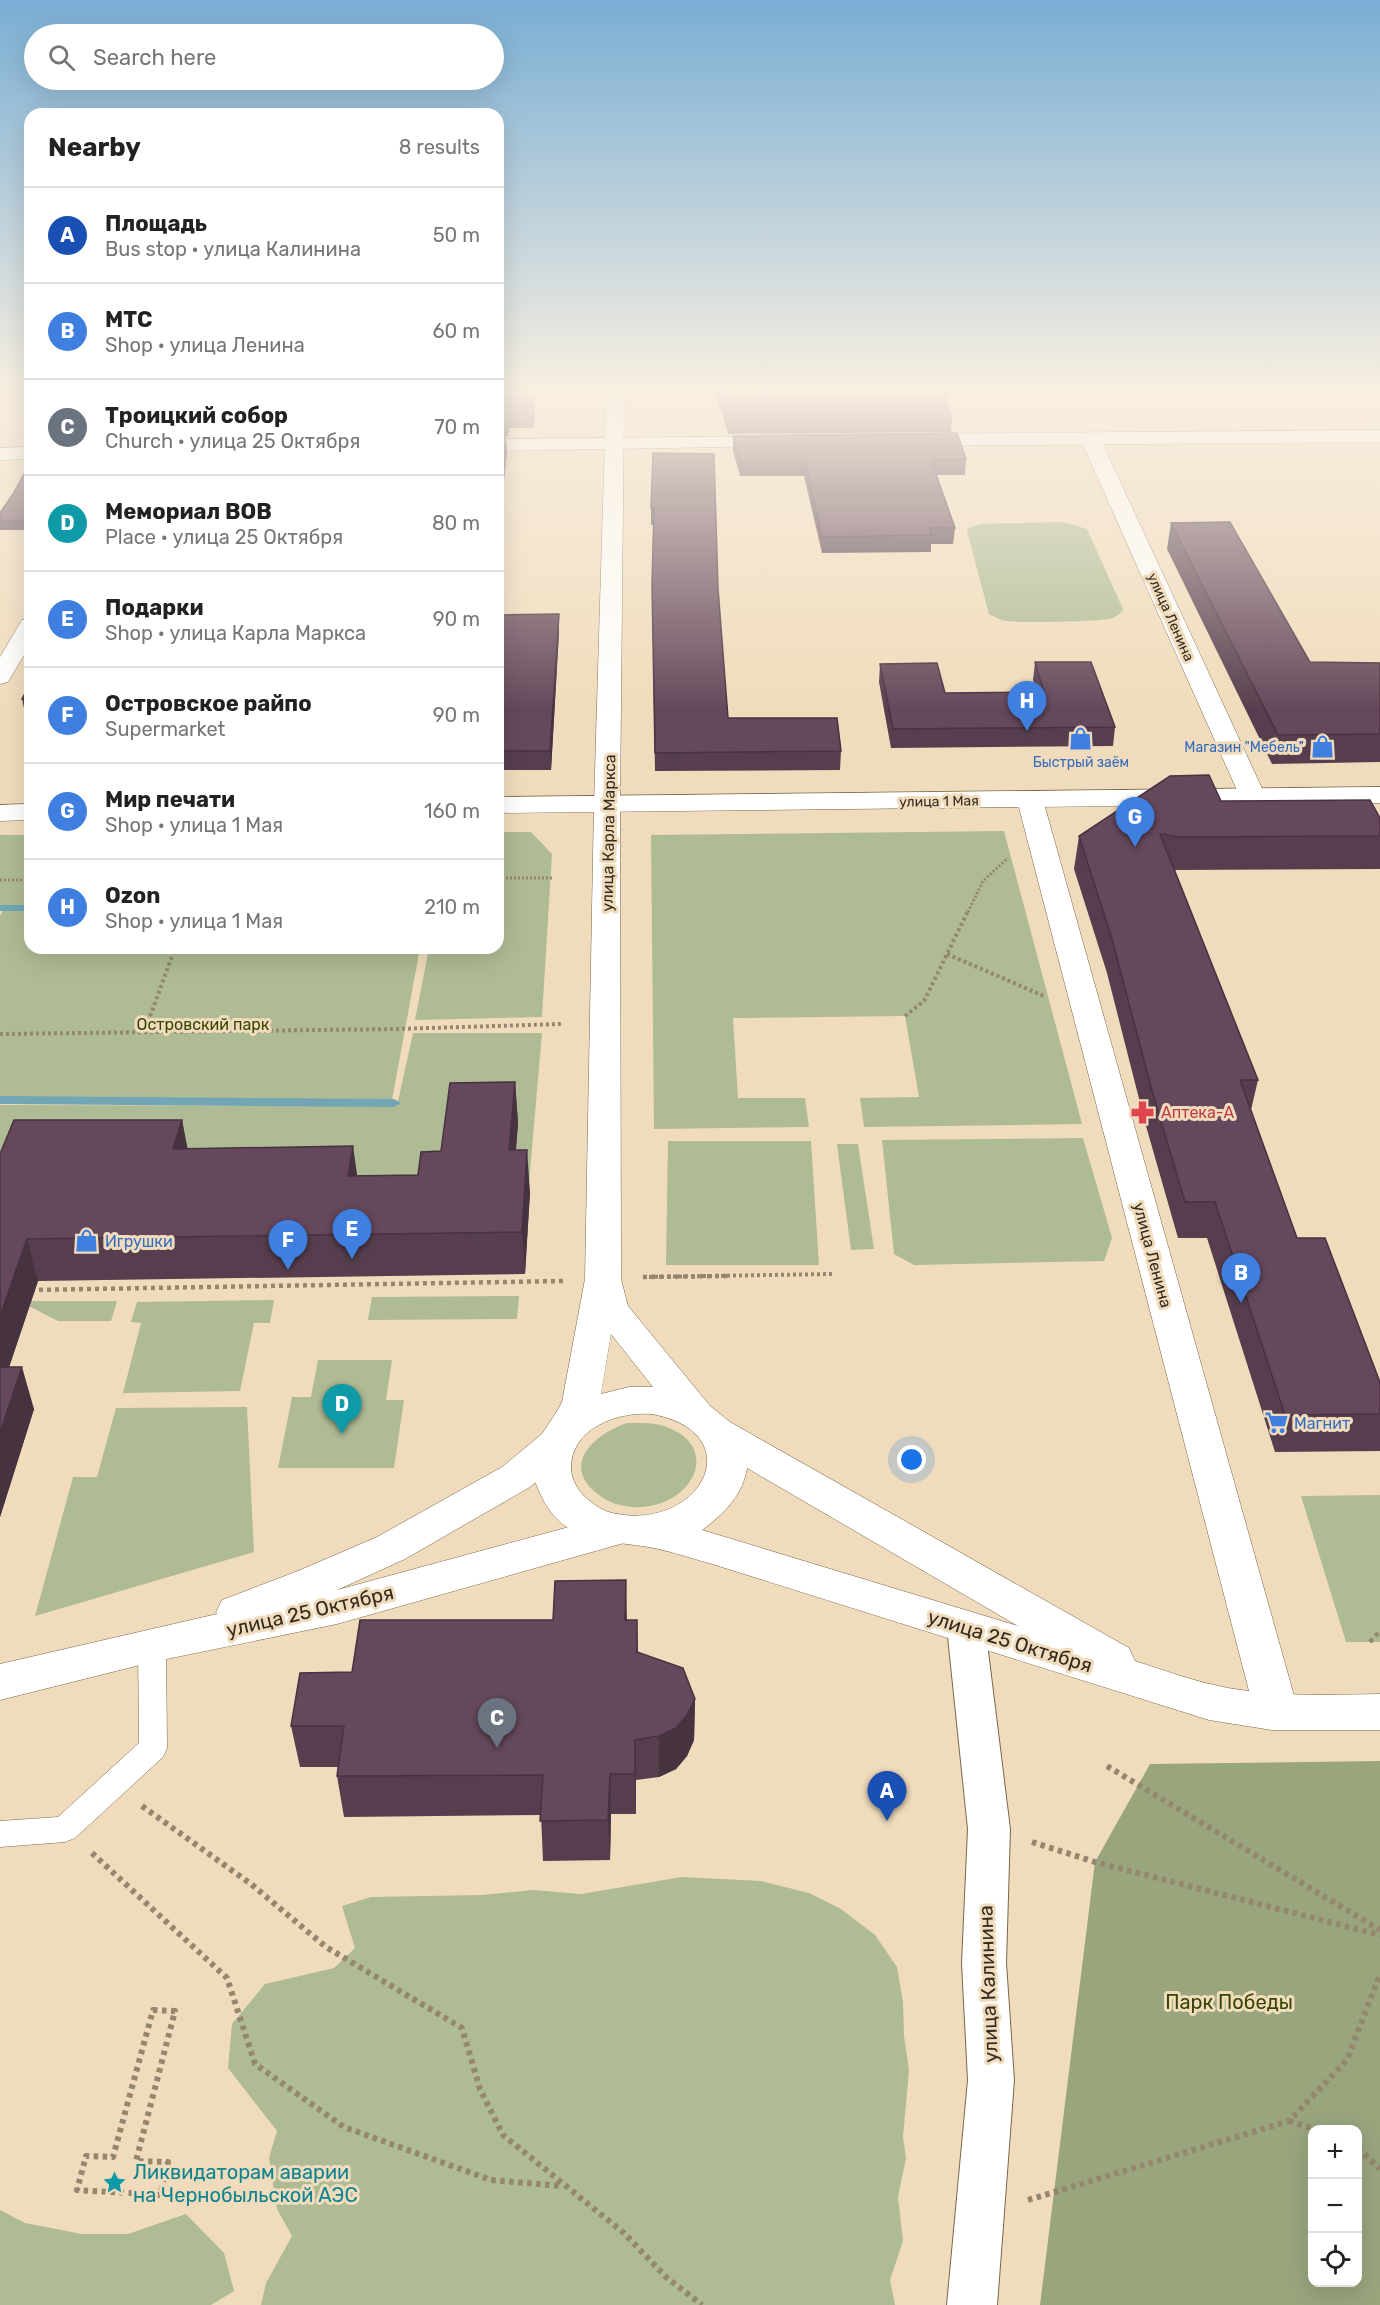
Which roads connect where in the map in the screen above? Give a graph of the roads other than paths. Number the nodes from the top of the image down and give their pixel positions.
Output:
1 (614, 495) edge
2 (1116, 495) edge
3 (24, 635) edge
4 (0, 676) edge
5 (1380, 795) edge
6 (1253, 797) junction
7 (1029, 800) junction
8 (608, 804) junction
9 (504, 805) edge
10 (24, 812) edge
11 (0, 813) edge
12 (603, 1279) junction
13 (706, 1424) junction
14 (563, 1435) junction
15 (632, 1531) junction
16 (966, 1627) junction
17 (152, 1645) junction
18 (0, 1682) edge
19 (1171, 1692) junction
20 (1276, 1710) junction
21 (1380, 1712) edge
22 (0, 1834) edge
23 (972, 2305) edge

1 - 8 main road, улица Карла Маркса
2 - 6 main road, улица Ленина
3 - 4 main road
5 - 6 main road, улица 1 Мая
6 - 7 main road, улица 1 Мая
7 - 8 main road, улица 1 Мая
7 - 20 main road, улица Ленина
8 - 9 main road, улица 1 Мая
8 - 12 main road, улица Карла Маркса
10 - 11 main road
12 - 13 main road
12 - 14 main road
13 - 14 main road
13 - 15 main road
13 - 19 main road
14 - 15 main road
14 - 17 main road
15 - 16 main road, улица 25 Октября
15 - 17 main road, улица 25 Октября
16 - 19 main road, улица 25 Октября
16 - 23 street, улица Калинина
17 - 18 main road, улица 25 Октября
17 - 22 lane
19 - 20 main road, улица 25 Октября
20 - 21 main road, улица 25 Октября

